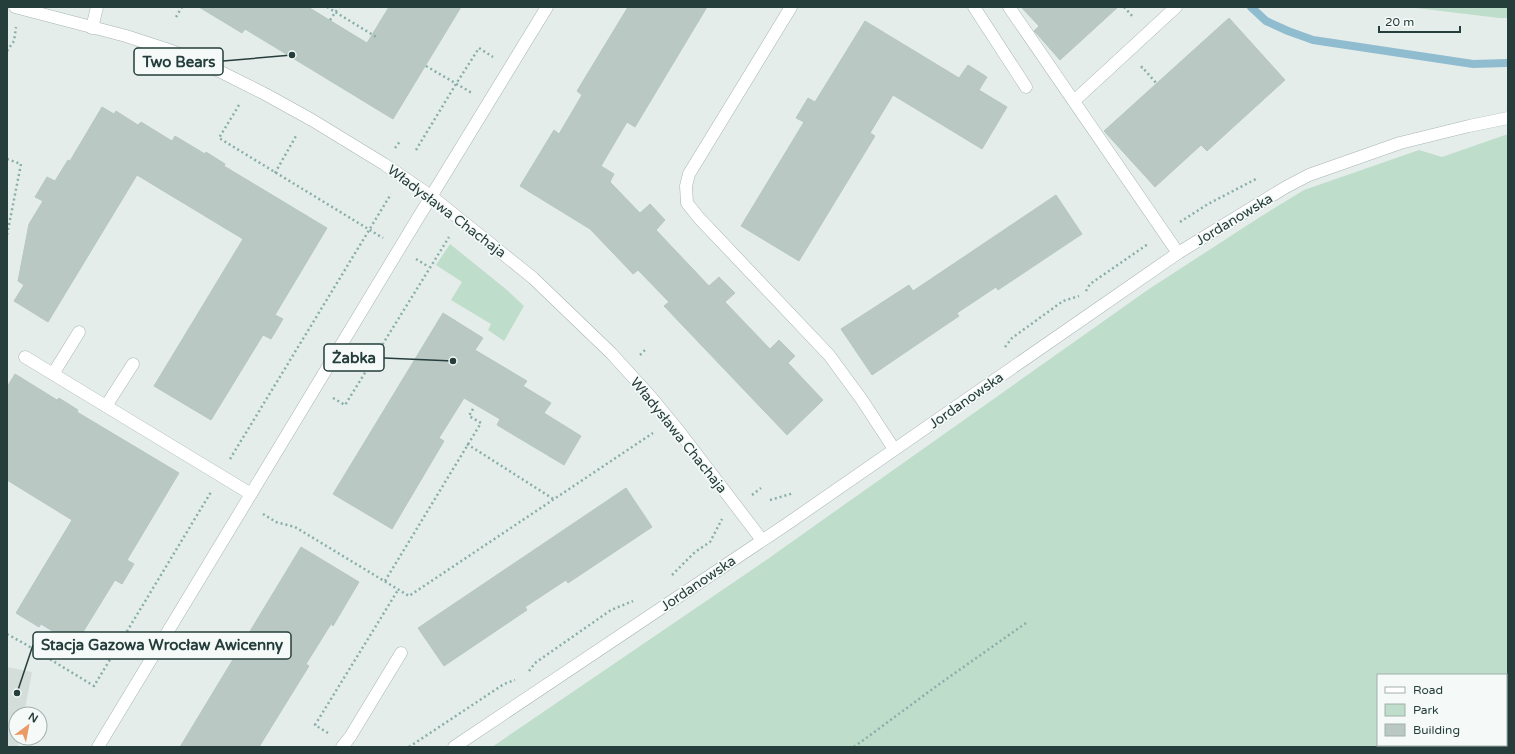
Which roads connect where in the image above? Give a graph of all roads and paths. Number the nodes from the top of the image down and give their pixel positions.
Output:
1 (15, 7) edge
2 (97, 7) edge
3 (182, 7) edge
4 (327, 7) edge
5 (339, 7) edge
6 (547, 7) edge
7 (791, 7) edge
8 (974, 7) edge
9 (1009, 7) edge
10 (1176, 7) edge
11 (336, 12) junction
12 (176, 17) dead end
13 (330, 20) dead end
14 (92, 28) junction
15 (16, 29) dead end
16 (378, 38) dead end
17 (7, 51) edge
18 (426, 66) dead end
19 (510, 67) junction
20 (456, 84) junction
21 (1026, 87) dead end
22 (1074, 101) junction
23 (488, 103) junction
24 (239, 105) dead end
25 (1508, 118) edge
26 (296, 136) dead end
27 (416, 150) dead end
28 (7, 159) edge
29 (275, 173) junction
30 (391, 194) dead end
31 (431, 196) junction
32 (369, 230) junction
33 (7, 235) edge
34 (449, 237) dead end
35 (1178, 253) junction
36 (79, 332) dead end
37 (25, 357) dead end
38 (133, 364) dead end
39 (53, 374) junction
40 (316, 387) junction
41 (106, 406) junction
42 (474, 407) dead end
43 (653, 433) dead end
44 (467, 444) junction
45 (894, 449) junction
46 (220, 476) junction
47 (213, 489) dead end
48 (248, 499) junction
49 (555, 500) junction
50 (721, 519) dead end
51 (762, 540) junction
52 (668, 579) dead end
53 (384, 581) junction
54 (398, 590) junction
55 (637, 599) dead end
56 (1026, 623) dead end
57 (7, 634) edge
58 (401, 653) dead end
59 (524, 676) dead end
60 (518, 679) dead end
61 (343, 745) edge
62 (98, 747) edge
63 (409, 747) edge
64 (454, 747) edge
65 (854, 747) edge

1 - 14 street, Władysława Chachaja
2 - 14 street
3 - 12 path
4 - 11 path
5 - 11 path
6 - 19 street
7 - 45 street
8 - 21 street
9 - 22 street
10 - 22 street
11 - 13 path
11 - 16 path
14 - 31 street, Władysława Chachaja
15 - 17 path
18 - 20 path
19 - 20 path
19 - 23 street
20 - 23 path
20 - 27 path
22 - 35 street
23 - 31 street
24 - 29 path
25 - 35 street, Jordanowska
26 - 29 path
28 - 33 path
29 - 32 path
30 - 32 path
31 - 40 street
31 - 51 street, Władysława Chachaja
32 - 46 path
34 - 40 path
35 - 45 street, Jordanowska
36 - 39 street
37 - 39 street
38 - 41 street
39 - 41 street
40 - 48 street
41 - 46 street
42 - 44 path
43 - 49 path
44 - 49 path
44 - 53 path
45 - 51 street, Jordanowska
46 - 48 street
47 - 57 path
48 - 53 path
48 - 62 street
49 - 54 path
50 - 52 path
51 - 64 street, Jordanowska
53 - 54 path
54 - 61 path
55 - 59 path
56 - 65 path
58 - 61 street
60 - 63 path

